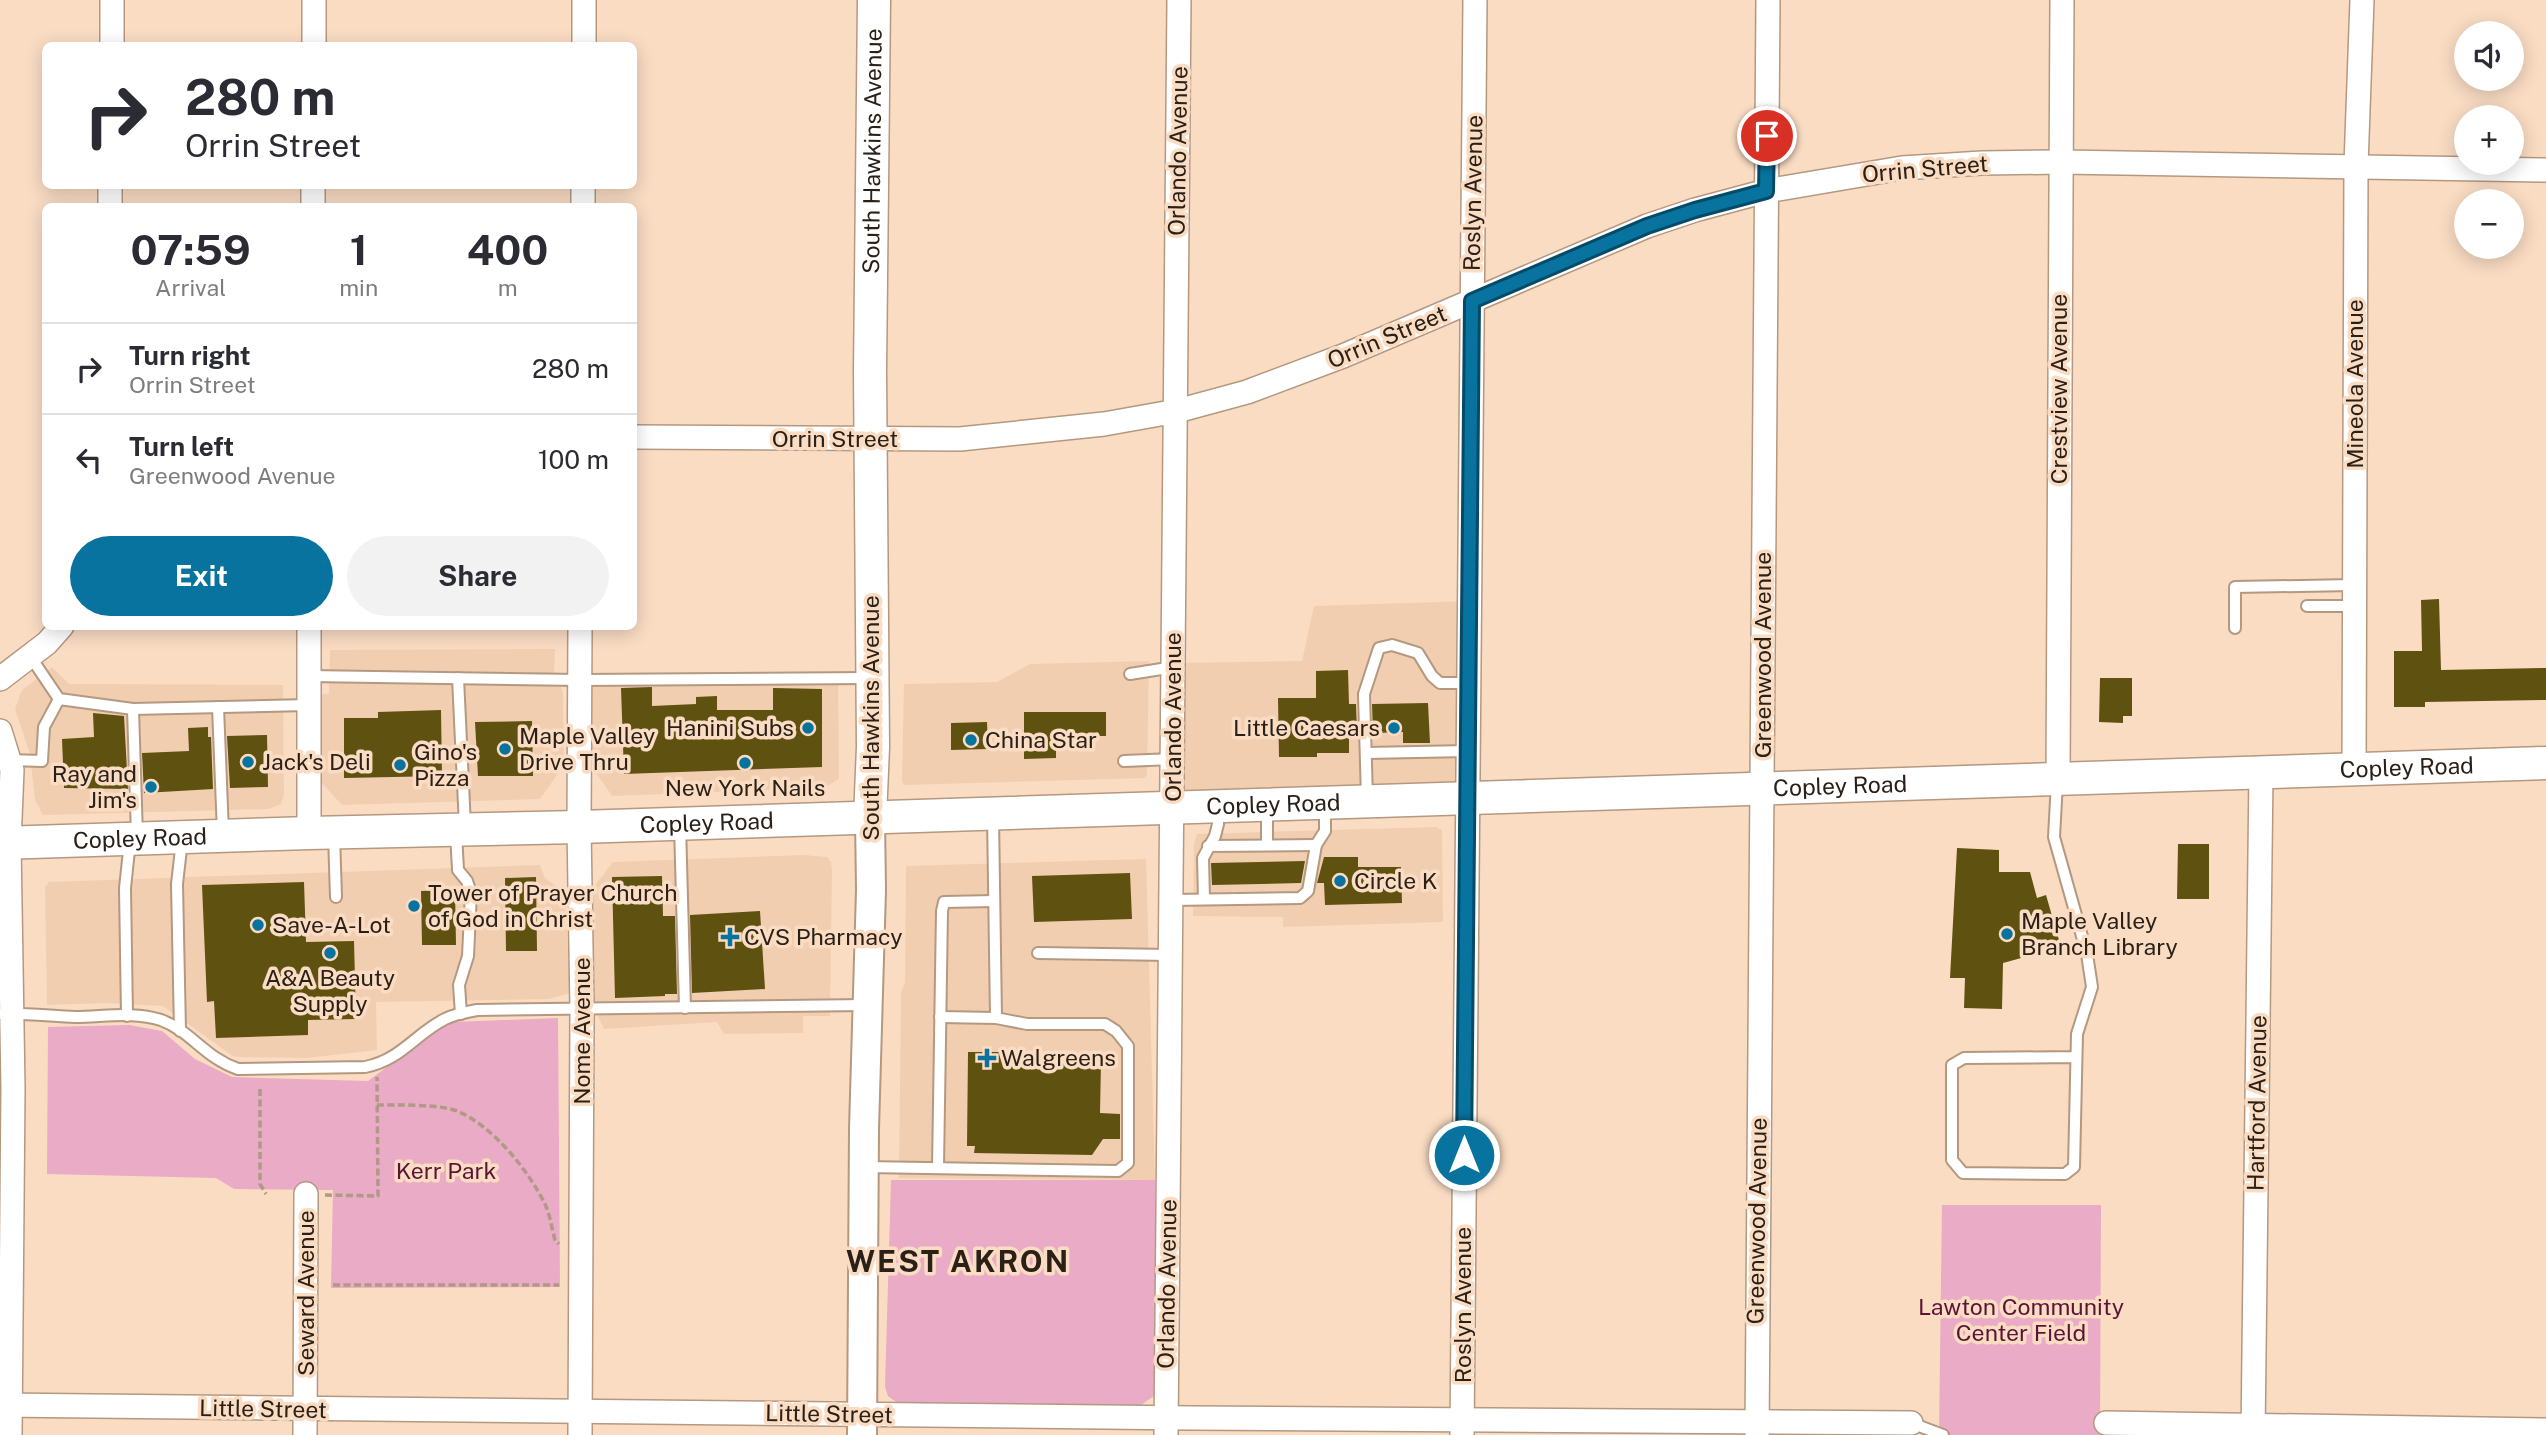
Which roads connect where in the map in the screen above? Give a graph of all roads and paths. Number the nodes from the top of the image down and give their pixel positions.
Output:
1 (112, 0) edge
2 (314, 0) edge
3 (584, 0) edge
4 (874, 0) edge
5 (1179, 0) edge
6 (1475, 0) edge
7 (1768, 0) edge
8 (2062, 0) edge
9 (2362, 0) edge
10 (112, 42) edge
11 (313, 42) edge
12 (584, 42) edge
13 (2062, 162) junction
14 (2356, 165) junction
15 (2546, 170) edge
16 (1766, 191) junction
17 (1472, 301) junction
18 (1177, 411) junction
19 (637, 437) edge
20 (872, 440) junction
21 (2354, 595) junction
22 (2307, 606) dead end
23 (2235, 628) dead end
24 (58, 630) edge
25 (309, 630) edge
26 (580, 630) edge
27 (30, 656) junction
28 (1174, 667) junction
29 (1130, 674) dead end
30 (308, 676) junction
31 (458, 678) junction
32 (872, 678) junction
33 (0, 679) edge
34 (580, 680) junction
35 (1469, 683) junction
36 (59, 699) junction
37 (308, 705) junction
38 (218, 707) junction
39 (134, 709) junction
40 (4, 746) edge
41 (1468, 751) junction
42 (1366, 753) junction
43 (1173, 759) junction
44 (1124, 761) dead end
45 (2546, 763) edge
46 (2354, 769) junction
47 (2261, 772) junction
48 (2057, 779) junction
49 (1763, 788) junction
50 (1467, 797) junction
51 (1367, 800) junction
52 (1325, 802) junction
53 (1267, 804) junction
54 (1218, 806) junction
55 (1173, 807) junction
56 (993, 813) junction
57 (870, 818) junction
58 (680, 824) junction
59 (579, 827) junction
60 (460, 830) junction
61 (321, 833) junction
62 (223, 835) junction
63 (182, 837) junction
64 (133, 839) junction
65 (5, 843) edge
66 (1267, 845) junction
67 (1316, 845) junction
68 (1208, 846) junction
69 (336, 897) dead end
70 (1204, 899) junction
71 (1172, 900) junction
72 (995, 901) junction
73 (1038, 953) dead end
74 (1171, 955) junction
75 (868, 1005) junction
76 (685, 1008) junction
77 (582, 1010) junction
78 (5, 1014) edge
79 (461, 1014) junction
80 (127, 1016) junction
81 (940, 1017) junction
82 (996, 1018) junction
83 (180, 1031) junction
84 (2076, 1057) junction
85 (377, 1065) junction
86 (260, 1089) dead end
87 (377, 1105) junction
88 (864, 1167) junction
89 (938, 1168) junction
90 (266, 1194) dead end
91 (306, 1194) joint
92 (561, 1247) dead end
93 (333, 1285) dead end
94 (561, 1285) dead end
95 (5, 1405) edge
96 (305, 1409) junction
97 (580, 1412) junction
98 (1911, 1423) joint
99 (2105, 1423) dead end
100 (862, 1425) edge
101 (1166, 1427) edge
102 (1462, 1428) edge
103 (1757, 1428) edge
104 (2253, 1430) edge
105 (2546, 1430) edge
106 (10, 1435) edge
107 (305, 1435) edge
108 (580, 1435) edge
109 (1943, 1435) edge

1 - 10 street
2 - 11 street
3 - 12 street
4 - 20 main road, South Hawkins Avenue
5 - 18 street, Orlando Avenue
6 - 17 street, Roslyn Avenue
7 - 16 street, Greenwood Avenue
8 - 13 street, Crestview Avenue
9 - 14 street, Mineola Avenue
13 - 14 street, Orrin Street
13 - 16 street, Orrin Street
13 - 48 street, Crestview Avenue
14 - 15 street, Orrin Street
14 - 21 street, Mineola Avenue
16 - 17 street, Orrin Street
16 - 49 street, Greenwood Avenue
17 - 18 street, Orrin Street
17 - 35 street, Roslyn Avenue
18 - 20 street, Orrin Street
18 - 28 street, Orlando Avenue
19 - 20 street, Orrin Street
20 - 32 main road, South Hawkins Avenue
21 - 22 lane
21 - 23 lane
21 - 46 street, Mineola Avenue
24 - 27 street
25 - 30 street
26 - 34 street, Nome Avenue
27 - 33 street
27 - 36 lane
28 - 29 lane
28 - 43 street, Orlando Avenue
30 - 31 lane
30 - 37 street
31 - 34 lane
31 - 60 lane
32 - 34 lane
32 - 57 main road, South Hawkins Avenue
34 - 59 street, Nome Avenue
35 - 41 street, Roslyn Avenue
35 - 42 lane
36 - 39 lane
36 - 40 lane
37 - 38 lane
37 - 61 street
38 - 39 lane
38 - 62 lane
39 - 64 lane
40 - 65 street
41 - 42 lane
41 - 50 street, Roslyn Avenue
42 - 51 lane
43 - 44 lane
43 - 55 street, Orlando Avenue
45 - 46 main road, Copley Road
46 - 47 main road, Copley Road
47 - 48 main road, Copley Road
47 - 104 street, Hartford Avenue
48 - 49 main road, Copley Road
48 - 84 lane
49 - 50 main road, Copley Road
49 - 103 street, Greenwood Avenue
50 - 51 main road, Copley Road
50 - 102 street, Roslyn Avenue
51 - 52 main road, Copley Road
52 - 53 main road, Copley Road
52 - 67 lane
53 - 54 main road, Copley Road
53 - 66 lane
54 - 55 main road, Copley Road
54 - 68 lane
55 - 56 main road, Copley Road
55 - 71 street, Orlando Avenue
56 - 57 main road, Copley Road
56 - 72 lane
57 - 58 main road, Copley Road
57 - 75 street, South Hawkins Avenue
58 - 59 main road, Copley Road
58 - 76 lane
59 - 60 main road, Copley Road
59 - 77 street, Nome Avenue
60 - 61 main road, Copley Road
60 - 79 lane
61 - 62 main road, Copley Road
61 - 69 lane
62 - 63 main road, Copley Road
63 - 64 main road, Copley Road
63 - 83 lane
64 - 65 main road, Copley Road
64 - 80 lane
65 - 78 street
66 - 67 lane
66 - 68 lane
67 - 70 lane
68 - 70 lane
70 - 71 lane
71 - 74 street, Orlando Avenue
72 - 81 lane
72 - 82 lane
73 - 74 lane
74 - 101 street, Orlando Avenue
75 - 76 lane
75 - 88 street, South Hawkins Avenue
76 - 77 lane
77 - 79 lane
77 - 97 street, Nome Avenue
78 - 80 lane
78 - 95 street
79 - 85 lane
80 - 83 lane
81 - 82 lane
81 - 89 lane
82 - 89 lane
83 - 85 lane
84 - 84 lane
85 - 87 path
86 - 90 path
87 - 91 path
87 - 92 path
88 - 89 lane
88 - 100 street, South Hawkins Avenue
91 - 96 street, Seward Avenue
93 - 94 path
95 - 96 street, Little Street
95 - 106 street
96 - 97 street, Little Street
96 - 107 street, Seward Avenue
97 - 100 street, Little Street
97 - 108 street, Nome Avenue
98 - 103 street, Little Street
98 - 109 lane
99 - 104 street
100 - 101 street, Little Street
101 - 102 street, Little Street
102 - 103 street, Little Street
104 - 105 street

